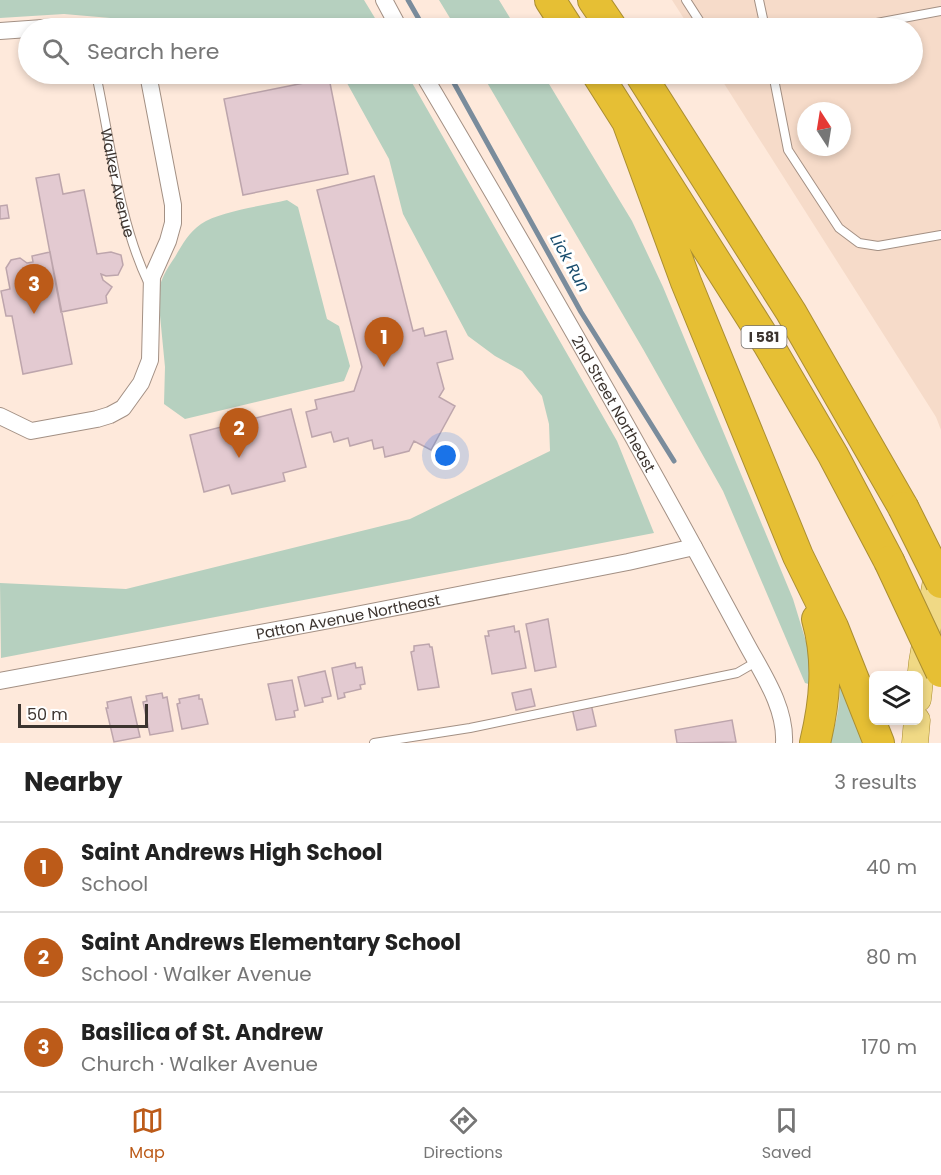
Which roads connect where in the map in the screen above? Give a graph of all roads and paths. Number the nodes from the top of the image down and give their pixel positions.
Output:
1 (384, 0) edge
2 (550, 0) edge
3 (593, 0) edge
4 (686, 0) edge
5 (759, 0) edge
6 (941, 11) edge
7 (394, 18) edge
8 (562, 18) edge
9 (605, 18) edge
10 (698, 18) edge
11 (763, 18) edge
12 (904, 18) edge
13 (18, 30) edge
14 (0, 31) edge
15 (98, 84) edge
16 (150, 84) edge
17 (429, 84) edge
18 (603, 84) edge
19 (646, 84) edge
20 (775, 84) edge
21 (627, 121) junction
22 (941, 236) edge
23 (152, 288) junction
24 (0, 416) edge
25 (694, 547) junction
26 (941, 551) edge
27 (798, 556) junction
28 (941, 583) edge
29 (756, 662) junction
30 (922, 671) edge
31 (941, 672) edge
32 (0, 681) edge
33 (917, 725) edge
34 (374, 743) edge
35 (784, 743) edge
36 (815, 743) edge
37 (879, 743) edge
38 (915, 743) edge

1 - 7 street
2 - 8 highway
3 - 9 highway
4 - 10 lane
5 - 11 lane
6 - 12 lane
13 - 14 street
15 - 23 lane, Walker Avenue
16 - 23 street, Walker Avenue
17 - 25 street, 2nd Street Northeast
18 - 21 highway, I 581
19 - 28 highway, I 581, bridge
20 - 22 lane
21 - 27 highway
21 - 31 highway, I 581, bridge
23 - 24 street, Walker Avenue
25 - 29 street, 2nd Street Northeast
25 - 32 street, Patton Avenue Northeast
26 - 30 main road
27 - 36 highway
27 - 37 highway
29 - 34 lane
29 - 35 street, 2nd Street Northeast
33 - 38 main road

